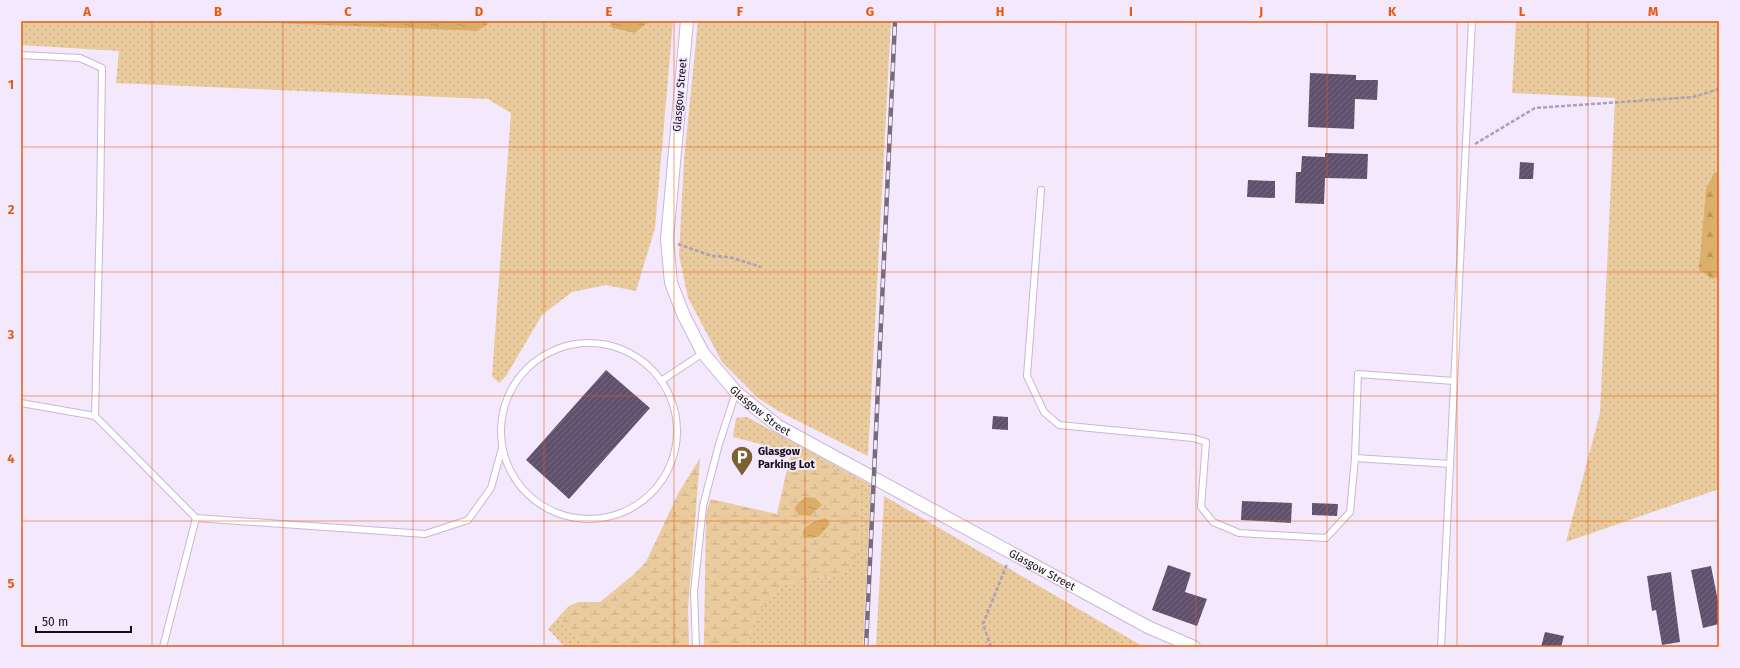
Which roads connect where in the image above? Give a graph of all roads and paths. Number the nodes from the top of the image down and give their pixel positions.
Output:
1 (687, 21) edge
2 (1472, 21) edge
3 (21, 55) edge
4 (1719, 89) edge
5 (1465, 150) junction
6 (1041, 190) dead end
7 (667, 239) junction
8 (761, 267) dead end
9 (702, 353) junction
10 (661, 381) junction
11 (1454, 381) junction
12 (736, 392) junction
13 (21, 403) edge
14 (95, 416) junction
15 (503, 447) junction
16 (1355, 458) junction
17 (1450, 464) junction
18 (196, 518) junction
19 (1012, 553) junction
20 (163, 647) edge
21 (696, 647) edge
22 (991, 647) edge
23 (1194, 647) edge
24 (1442, 647) edge

1 - 7 street, Glasgow Street
2 - 5 lane
3 - 14 lane
4 - 5 path
5 - 11 lane
6 - 16 lane
7 - 8 path
7 - 9 street, Glasgow Street
9 - 10 lane
9 - 12 street, Glasgow Street
10 - 15 lane
10 - 15 lane
11 - 16 lane
11 - 17 lane
12 - 19 street, Glasgow Street
12 - 21 lane
13 - 14 lane
14 - 18 lane
15 - 18 lane
16 - 17 lane
17 - 24 lane
18 - 20 lane
19 - 22 path
19 - 23 street, Glasgow Street

